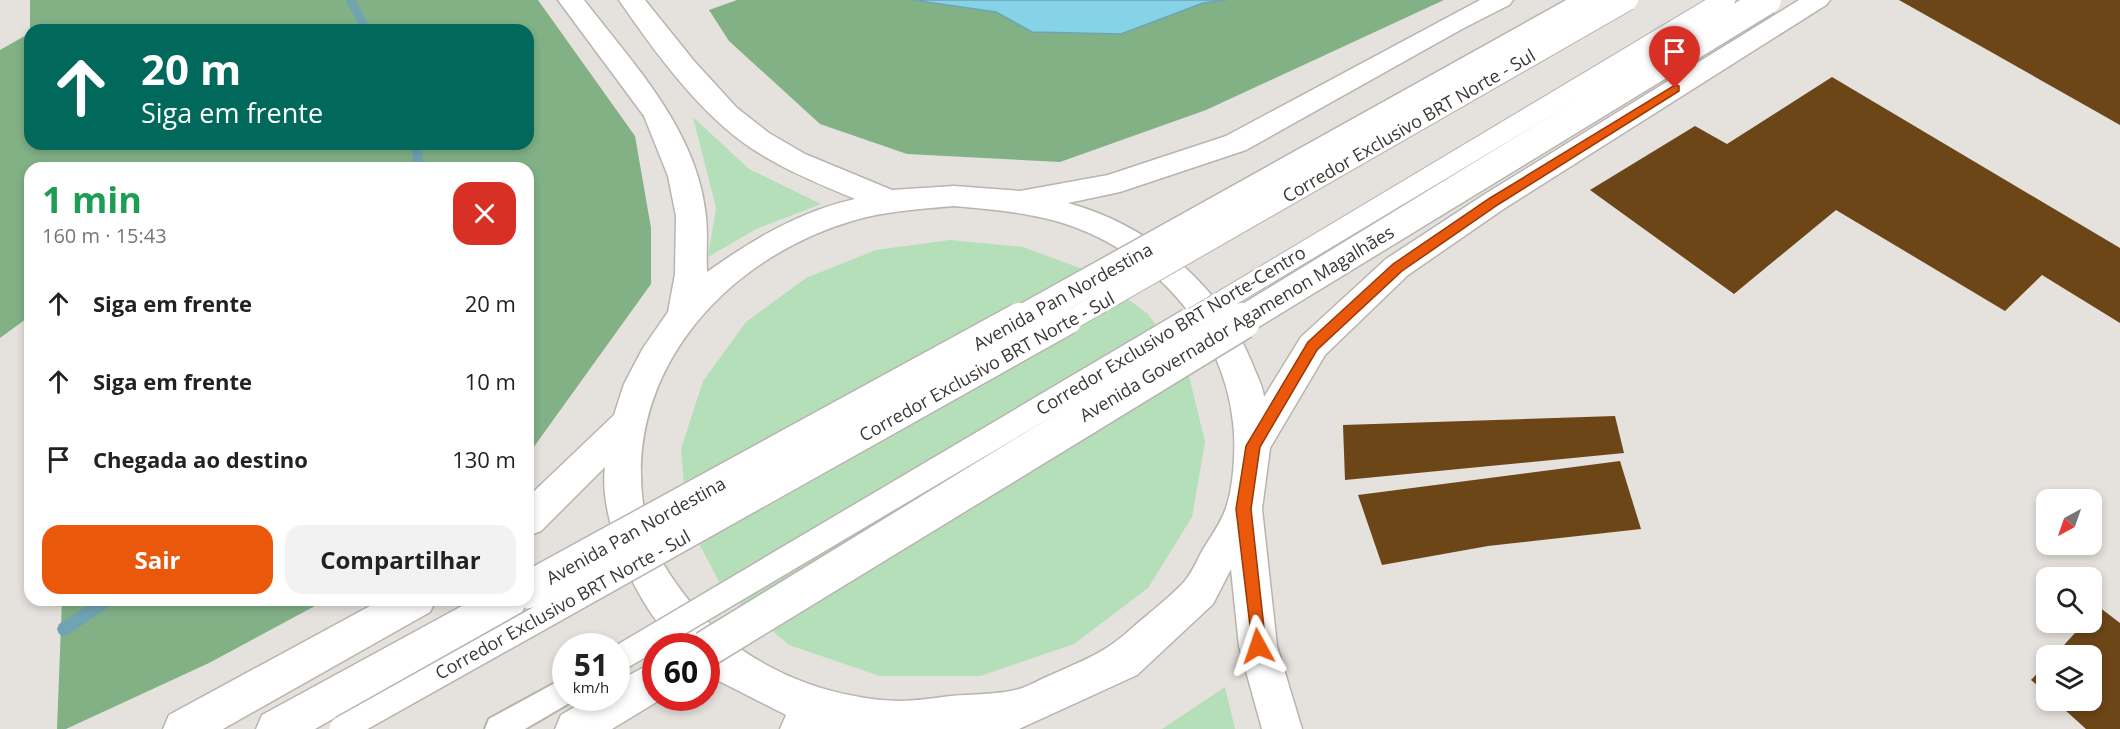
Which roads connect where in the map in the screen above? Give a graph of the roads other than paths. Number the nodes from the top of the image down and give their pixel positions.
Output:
1 (571, 0) edge
2 (632, 0) edge
3 (1500, 0) edge
4 (1595, 0) edge
5 (1629, 0) edge
6 (1725, 0) edge
7 (1767, 0) edge
8 (1817, 0) edge
9 (890, 201) junction
10 (1018, 201) junction
11 (683, 315) junction
12 (628, 423) junction
13 (1253, 446) junction
14 (1244, 509) junction
15 (534, 514) edge
16 (534, 587) edge
17 (406, 606) edge
18 (498, 606) edge
19 (720, 640) edge
20 (630, 652) edge
21 (642, 688) edge
22 (552, 698) edge
23 (860, 717) junction
24 (912, 725) edge
25 (183, 729) edge
26 (276, 729) edge
27 (342, 729) edge
28 (499, 729) edge
29 (575, 729) edge
30 (800, 729) edge
31 (1282, 729) edge

1 - 11 main road
2 - 9 main road
3 - 10 main road
4 - 16 main road, Avenida Pan Nordestina, bridge
5 - 27 lane, Corredor Exclusivo BRT Norte - Sul, bridge
6 - 20 lane, Corredor Exclusivo BRT Norte-Centro, bridge
7 - 19 main road, Avenida Governador Agamenon Magalhães, bridge
8 - 13 main road, Avenida Governador Agamenon Magalhães
9 - 10 main road
9 - 11 main road
10 - 13 main road
11 - 12 main road
12 - 15 main road
12 - 23 main road
13 - 14 main road
14 - 24 main road
14 - 31 main road
17 - 25 main road
18 - 26 main road
21 - 29 main road
22 - 28 lane
23 - 24 main road
23 - 30 main road

